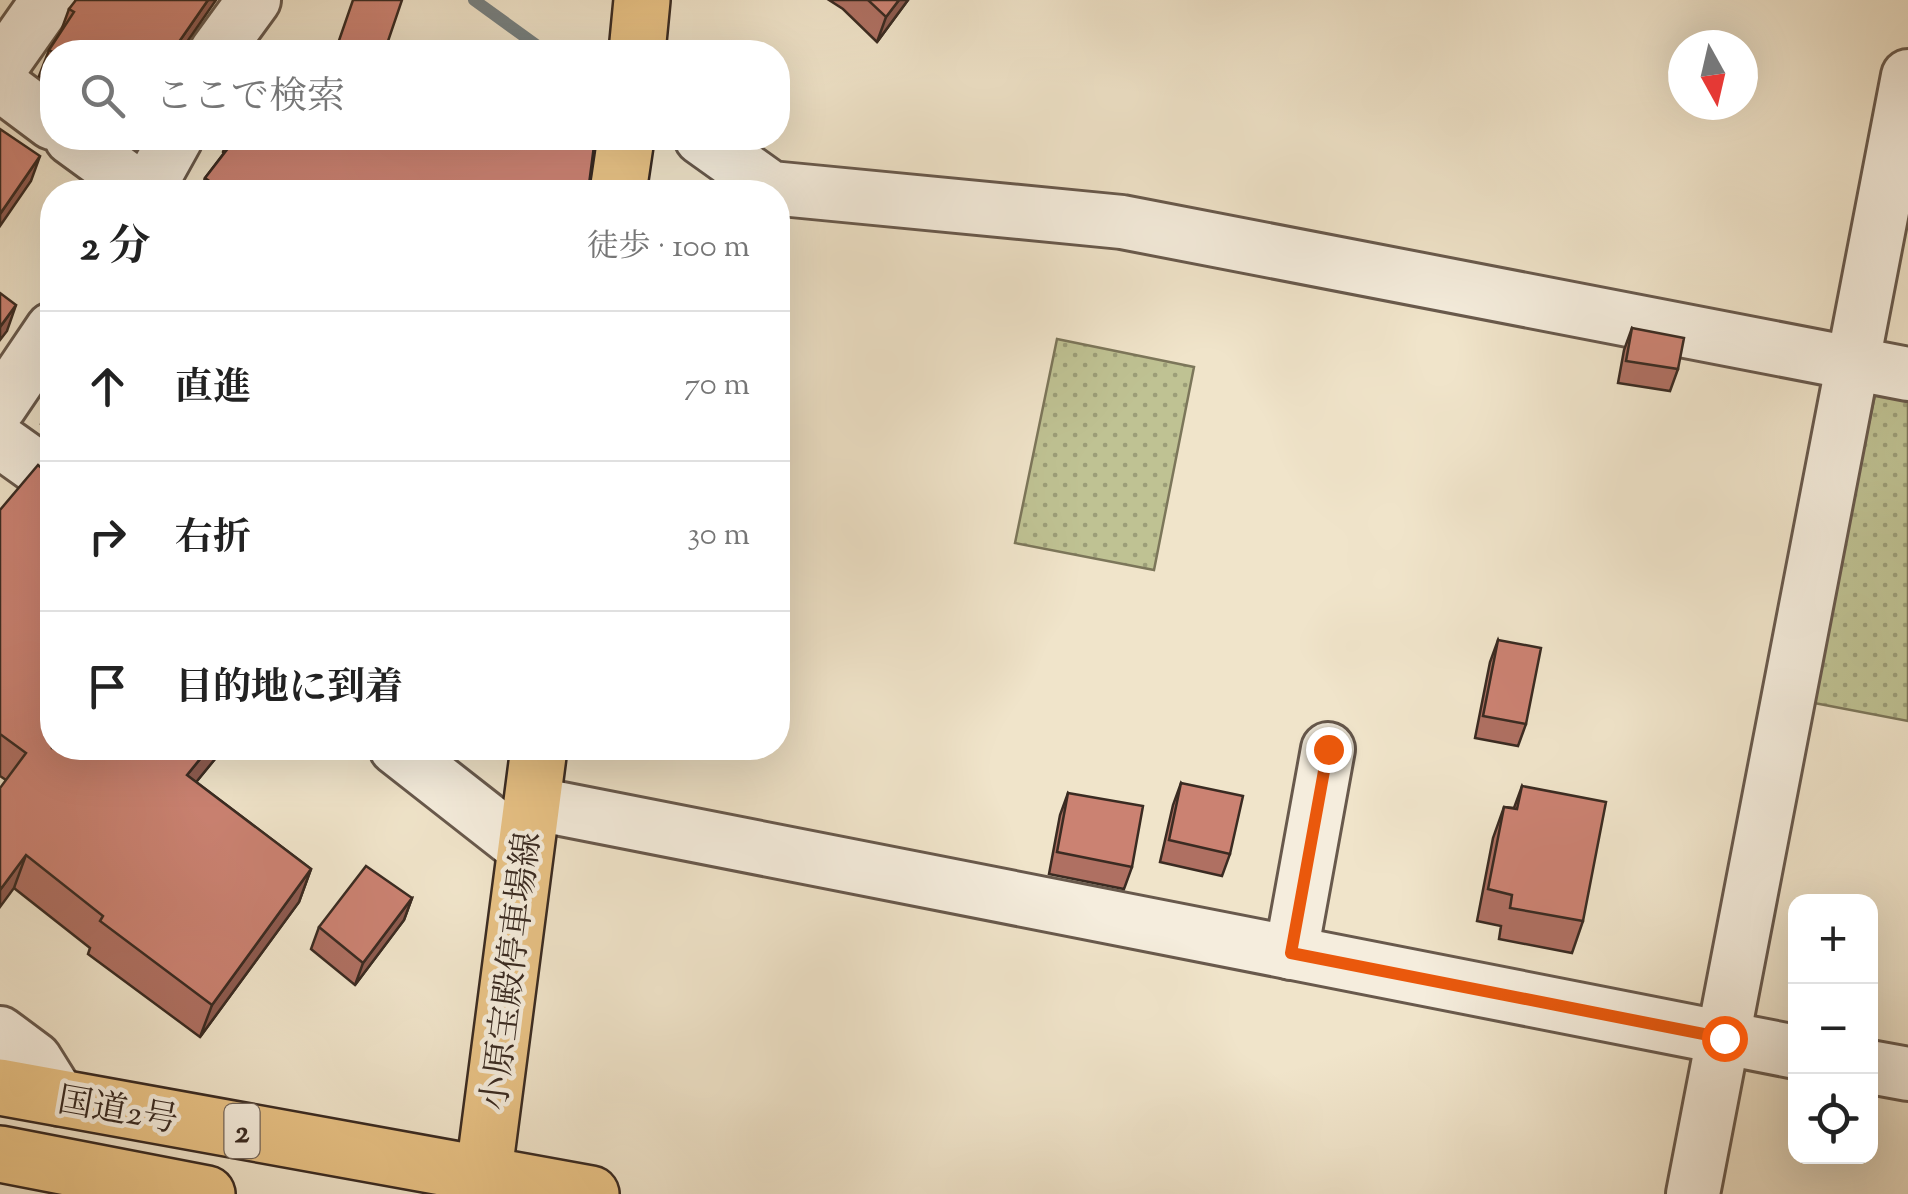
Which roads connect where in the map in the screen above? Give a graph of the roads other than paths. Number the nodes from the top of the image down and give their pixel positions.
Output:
1 (48, 0) edge
2 (254, 0) edge
3 (642, 0) edge
4 (225, 40) edge
5 (638, 40) edge
6 (0, 68) edge
7 (1908, 76) edge
8 (0, 84) edge
9 (40, 115) edge
10 (88, 150) edge
11 (169, 150) edge
12 (624, 150) edge
13 (718, 150) edge
14 (130, 180) edge
15 (153, 180) edge
16 (620, 180) edge
17 (760, 180) edge
18 (790, 190) edge
19 (40, 347) edge
20 (1852, 364) junction
21 (1908, 374) edge
22 (0, 406) edge
23 (0, 441) edge
24 (40, 469) edge
25 (1328, 749) dead end
26 (416, 760) edge
27 (537, 760) edge
28 (528, 826) junction
29 (1291, 953) junction
30 (0, 1033) edge
31 (1724, 1038) junction
32 (1788, 1050) edge
33 (1878, 1068) edge
34 (1908, 1074) edge
35 (0, 1088) edge
36 (60, 1099) junction
37 (0, 1154) edge
38 (483, 1184) edge
39 (207, 1194) edge
40 (591, 1194) edge
41 (1692, 1194) edge

1 - 6 street
2 - 4 street
3 - 5 main road
7 - 20 street
8 - 9 street
10 - 14 street
11 - 15 street
12 - 16 main road
13 - 17 street
18 - 20 street
19 - 22 street
20 - 21 street
20 - 31 street
23 - 24 street
25 - 29 street
26 - 28 street
27 - 28 main road, 小原宝殿停車場線
28 - 29 street
28 - 38 main road, 小原宝殿停車場線
29 - 31 street
30 - 36 street
31 - 32 street
31 - 41 street
33 - 34 street
35 - 36 main road, 国道2号 / 2
36 - 38 main road, 国道2号 / 2
37 - 39 main road, 2
38 - 40 main road, 国道2号 / 2

